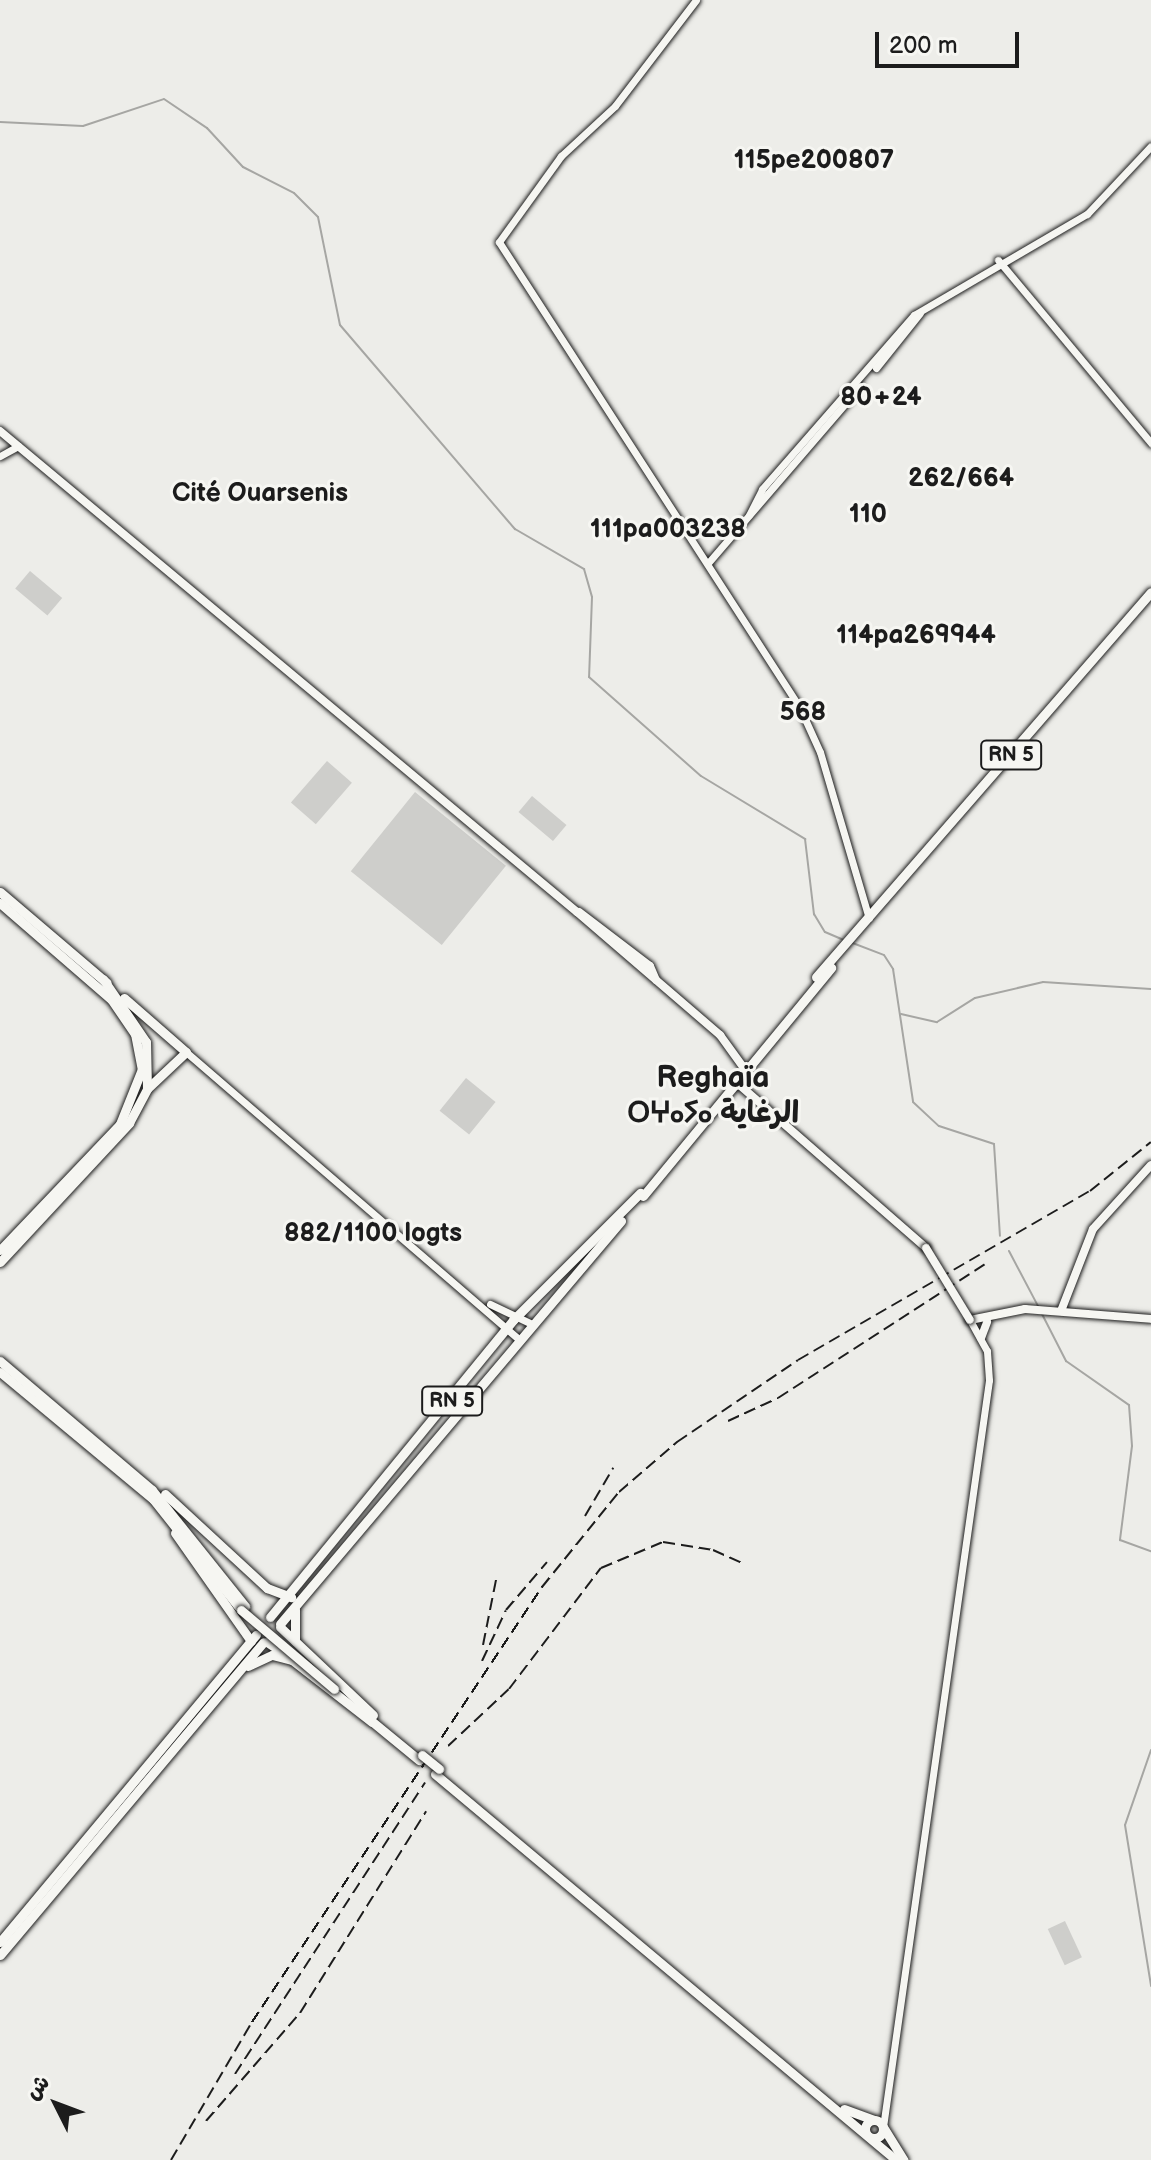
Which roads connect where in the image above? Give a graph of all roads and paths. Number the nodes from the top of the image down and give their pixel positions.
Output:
1 (696, 0) edge
2 (1151, 146) edge
3 (998, 260) junction
4 (0, 431) edge
5 (1151, 443) edge
6 (18, 446) junction
7 (0, 456) edge
8 (708, 563) junction
9 (1151, 592) edge
10 (0, 892) edge
11 (0, 903) edge
12 (869, 918) junction
13 (103, 979) junction
14 (186, 1052) junction
15 (741, 1077) junction
16 (147, 1089) junction
17 (1151, 1165) edge
18 (0, 1250) edge
19 (422, 1251) junction
20 (0, 1262) edge
21 (536, 1310) junction
22 (1061, 1311) junction
23 (518, 1315) junction
24 (991, 1319) junction
25 (1151, 1319) edge
26 (970, 1320) junction
27 (532, 1324) junction
28 (507, 1330) junction
29 (981, 1338) junction
30 (519, 1339) junction
31 (0, 1361) edge
32 (0, 1372) edge
33 (121, 1467) junction
34 (267, 1588) junction
35 (288, 1595) junction
36 (297, 1603) junction
37 (273, 1613) junction
38 (280, 1626) junction
39 (253, 1638) junction
40 (295, 1641) junction
41 (266, 1642) junction
42 (243, 1658) junction
43 (292, 1660) junction
44 (230, 1682) junction
45 (373, 1718) junction
46 (437, 1771) junction
47 (0, 1942) edge
48 (0, 1955) edge
49 (888, 2098) junction
50 (874, 2120) junction
51 (883, 2127) junction
52 (868, 2136) junction
53 (896, 2160) edge
54 (904, 2160) edge

1 - 8 street
2 - 3 street
3 - 5 street
3 - 8 street
4 - 6 main road
6 - 7 street
6 - 15 main road
8 - 12 street
9 - 12 main road, RN 5
10 - 13 main road
11 - 18 main road
12 - 15 main road, RN 5
13 - 14 main road
13 - 16 main road
14 - 16 main road
14 - 19 street
15 - 21 main road, RN 5
15 - 26 main road, bridge
16 - 20 main road
17 - 22 main road
19 - 23 street
19 - 28 street
21 - 23 main road, RN 5
21 - 27 main road, RN 5
22 - 24 main road
22 - 25 main road
23 - 27 street
23 - 28 main road, RN 5
24 - 26 main road
24 - 29 main road
26 - 29 street
27 - 30 main road, RN 5
28 - 30 street
28 - 35 main road, RN 5
29 - 49 street
30 - 36 main road, RN 5
31 - 33 main road
32 - 33 main road
33 - 34 main road
33 - 39 main road
33 - 45 main road, bridge
34 - 35 main road
34 - 37 main road
35 - 36 main road
35 - 37 main road, RN 5
36 - 38 main road, RN 5
36 - 40 main road
37 - 38 main road
37 - 39 main road
38 - 40 main road
38 - 41 main road
39 - 41 main road
39 - 42 main road
40 - 45 main road
41 - 42 main road
41 - 43 main road
42 - 44 main road
42 - 47 main road
43 - 44 main road
43 - 45 main road
44 - 48 main road
45 - 46 main road, bridge
46 - 50 main road
46 - 52 main road
49 - 50 street
49 - 51 street
50 - 51 main road
50 - 52 main road
51 - 52 main road
51 - 54 main road
52 - 53 main road

